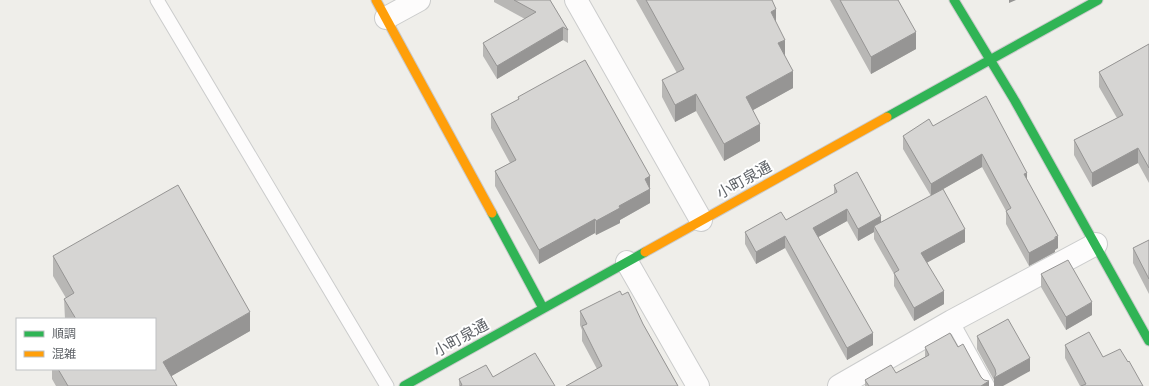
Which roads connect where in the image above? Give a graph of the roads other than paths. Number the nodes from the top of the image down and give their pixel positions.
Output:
1 (157, 0) edge
2 (419, 0) edge
3 (576, 0) edge
4 (954, 0) edge
5 (1098, 0) edge
6 (381, 9) edge
7 (990, 61) junction
8 (702, 220) junction
9 (1096, 244) junction
10 (627, 262) junction
11 (543, 308) junction
12 (952, 321) junction
13 (1149, 341) edge
14 (426, 374) junction
15 (388, 386) edge
16 (404, 386) edge
17 (434, 386) edge
18 (698, 386) edge
19 (839, 386) edge
20 (988, 386) edge

1 - 15 lane
2 - 6 street
3 - 8 street
4 - 7 street
5 - 7 street, 小町泉通
6 - 11 street
7 - 8 street, 小町泉通
7 - 9 street
8 - 10 street, 小町泉通
9 - 12 street
9 - 13 street
10 - 11 street, 小町泉通
10 - 18 street
11 - 14 street, 小町泉通
12 - 19 street
12 - 20 lane
14 - 16 street, 小町泉通
14 - 17 lane

